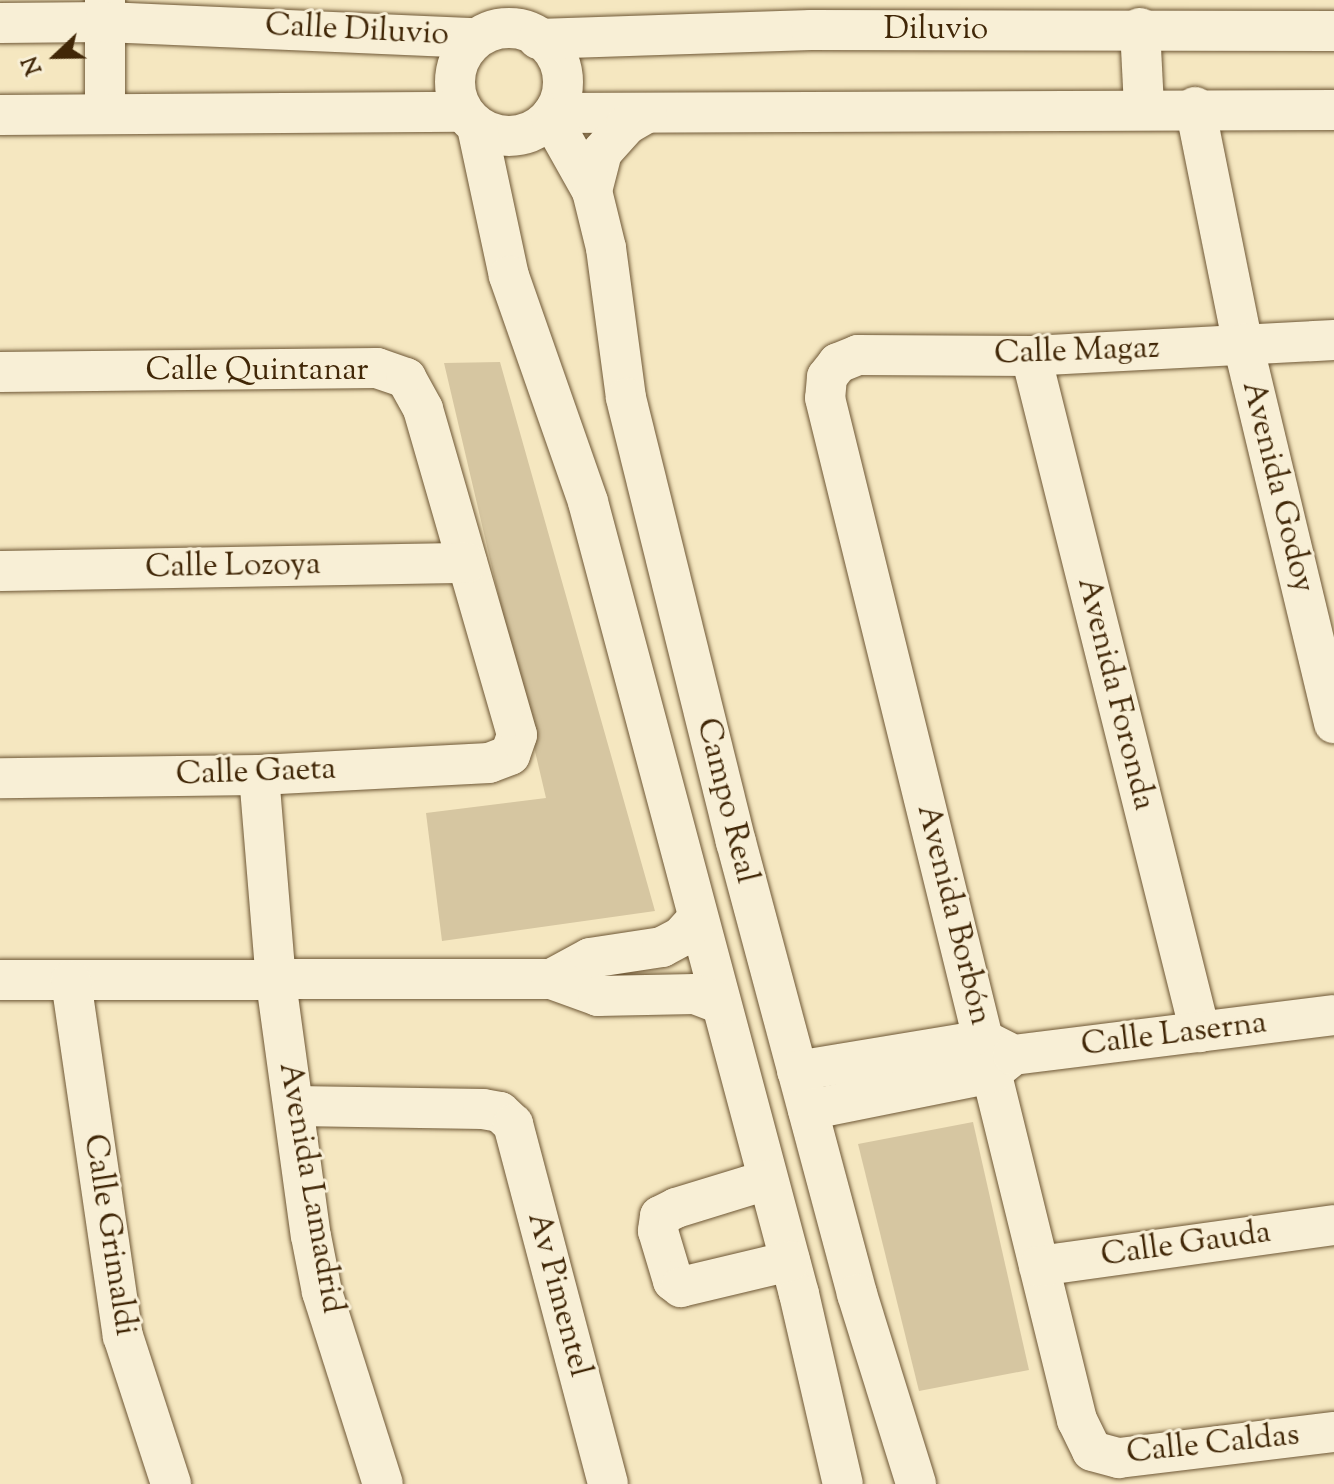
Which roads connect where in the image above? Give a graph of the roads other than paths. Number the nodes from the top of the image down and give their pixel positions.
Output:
1 (64, 11) edge
2 (105, 11) edge
3 (808, 15) edge
4 (847, 15) edge
5 (0, 23) edge
6 (1140, 28) junction
7 (1334, 31) edge
8 (475, 38) junction
9 (538, 39) junction
10 (1144, 107) junction
11 (1195, 107) junction
12 (1334, 110) edge
13 (647, 113) junction
14 (105, 114) junction
15 (0, 115) edge
16 (552, 116) junction
17 (470, 120) junction
18 (592, 191) junction
19 (1334, 340) edge
20 (1243, 344) junction
21 (1031, 356) junction
22 (0, 372) edge
23 (827, 377) joint
24 (467, 563) junction
25 (0, 571) edge
26 (680, 618) junction
27 (625, 645) junction
28 (1334, 723) edge
29 (510, 755) joint
30 (259, 775) junction
31 (0, 778) edge
32 (698, 918) junction
33 (551, 979) junction
34 (0, 980) edge
35 (71, 981) junction
36 (276, 982) junction
37 (721, 1004) junction
38 (1334, 1015) edge
39 (1200, 1032) junction
40 (996, 1056) junction
41 (797, 1071) junction
42 (295, 1106) junction
43 (808, 1110) junction
44 (767, 1180) junction
45 (1334, 1225) edge
46 (1039, 1266) junction
47 (795, 1278) junction
48 (857, 1294) junction
49 (1334, 1432) edge
50 (1092, 1451) joint
51 (171, 1484) edge
52 (383, 1484) edge
53 (608, 1484) edge
54 (843, 1484) edge
55 (916, 1484) edge

1 - 2 street, Calle Diluvio
1 - 5 street, Calle Diluvio
2 - 8 street, Calle Diluvio
2 - 14 street
3 - 4 street, Diluvio
3 - 9 street, Diluvio
4 - 6 street, Diluvio
6 - 7 street, Diluvio
6 - 10 street
8 - 9 street
8 - 17 street
9 - 16 street
10 - 11 street
10 - 13 street
11 - 12 street
11 - 20 street, Avenida Godoy
13 - 16 street
13 - 18 street
14 - 15 street
14 - 17 street
16 - 17 street
16 - 18 street, Campo Real
17 - 27 street, Campo Real
18 - 26 street, Campo Real
19 - 20 street, Calle Magaz
20 - 21 street, Calle Magaz
20 - 28 street, Avenida Godoy
21 - 23 street, Calle Magaz
21 - 39 street, Avenida Foronda
22 - 24 street, Calle Quintanar
23 - 40 street, Avenida Borbón
24 - 25 street, Calle Lozoya
24 - 29 street, Calle Quintanar
26 - 27 street
26 - 41 street, Campo Real
27 - 32 street, Campo Real
29 - 30 street, Calle Gaeta
30 - 31 street, Calle Gaeta
30 - 36 street, Avenida Lamadrid
32 - 33 street
32 - 37 street, Campo Real
33 - 36 street
33 - 37 street
34 - 35 street
35 - 36 street
35 - 51 street, Calle Grimaldi
36 - 42 street, Avenida Lamadrid
37 - 44 street, Campo Real
38 - 39 street, Calle Laserna
39 - 40 street, Calle Laserna
40 - 41 street, Calle Laserna
40 - 43 street, Calle Laserna
40 - 46 street, Avenida Borbón
41 - 43 street, Campo Real
42 - 52 street, Avenida Lamadrid
42 - 53 street, Av Pimentel
43 - 48 street, Campo Real
44 - 47 street, Campo Real
44 - 47 street
45 - 46 street, Calle Gauda
46 - 50 street, Avenida Borbón
47 - 48 street
47 - 54 street, Campo Real
48 - 55 street, Campo Real
49 - 50 street, Calle Caldas

